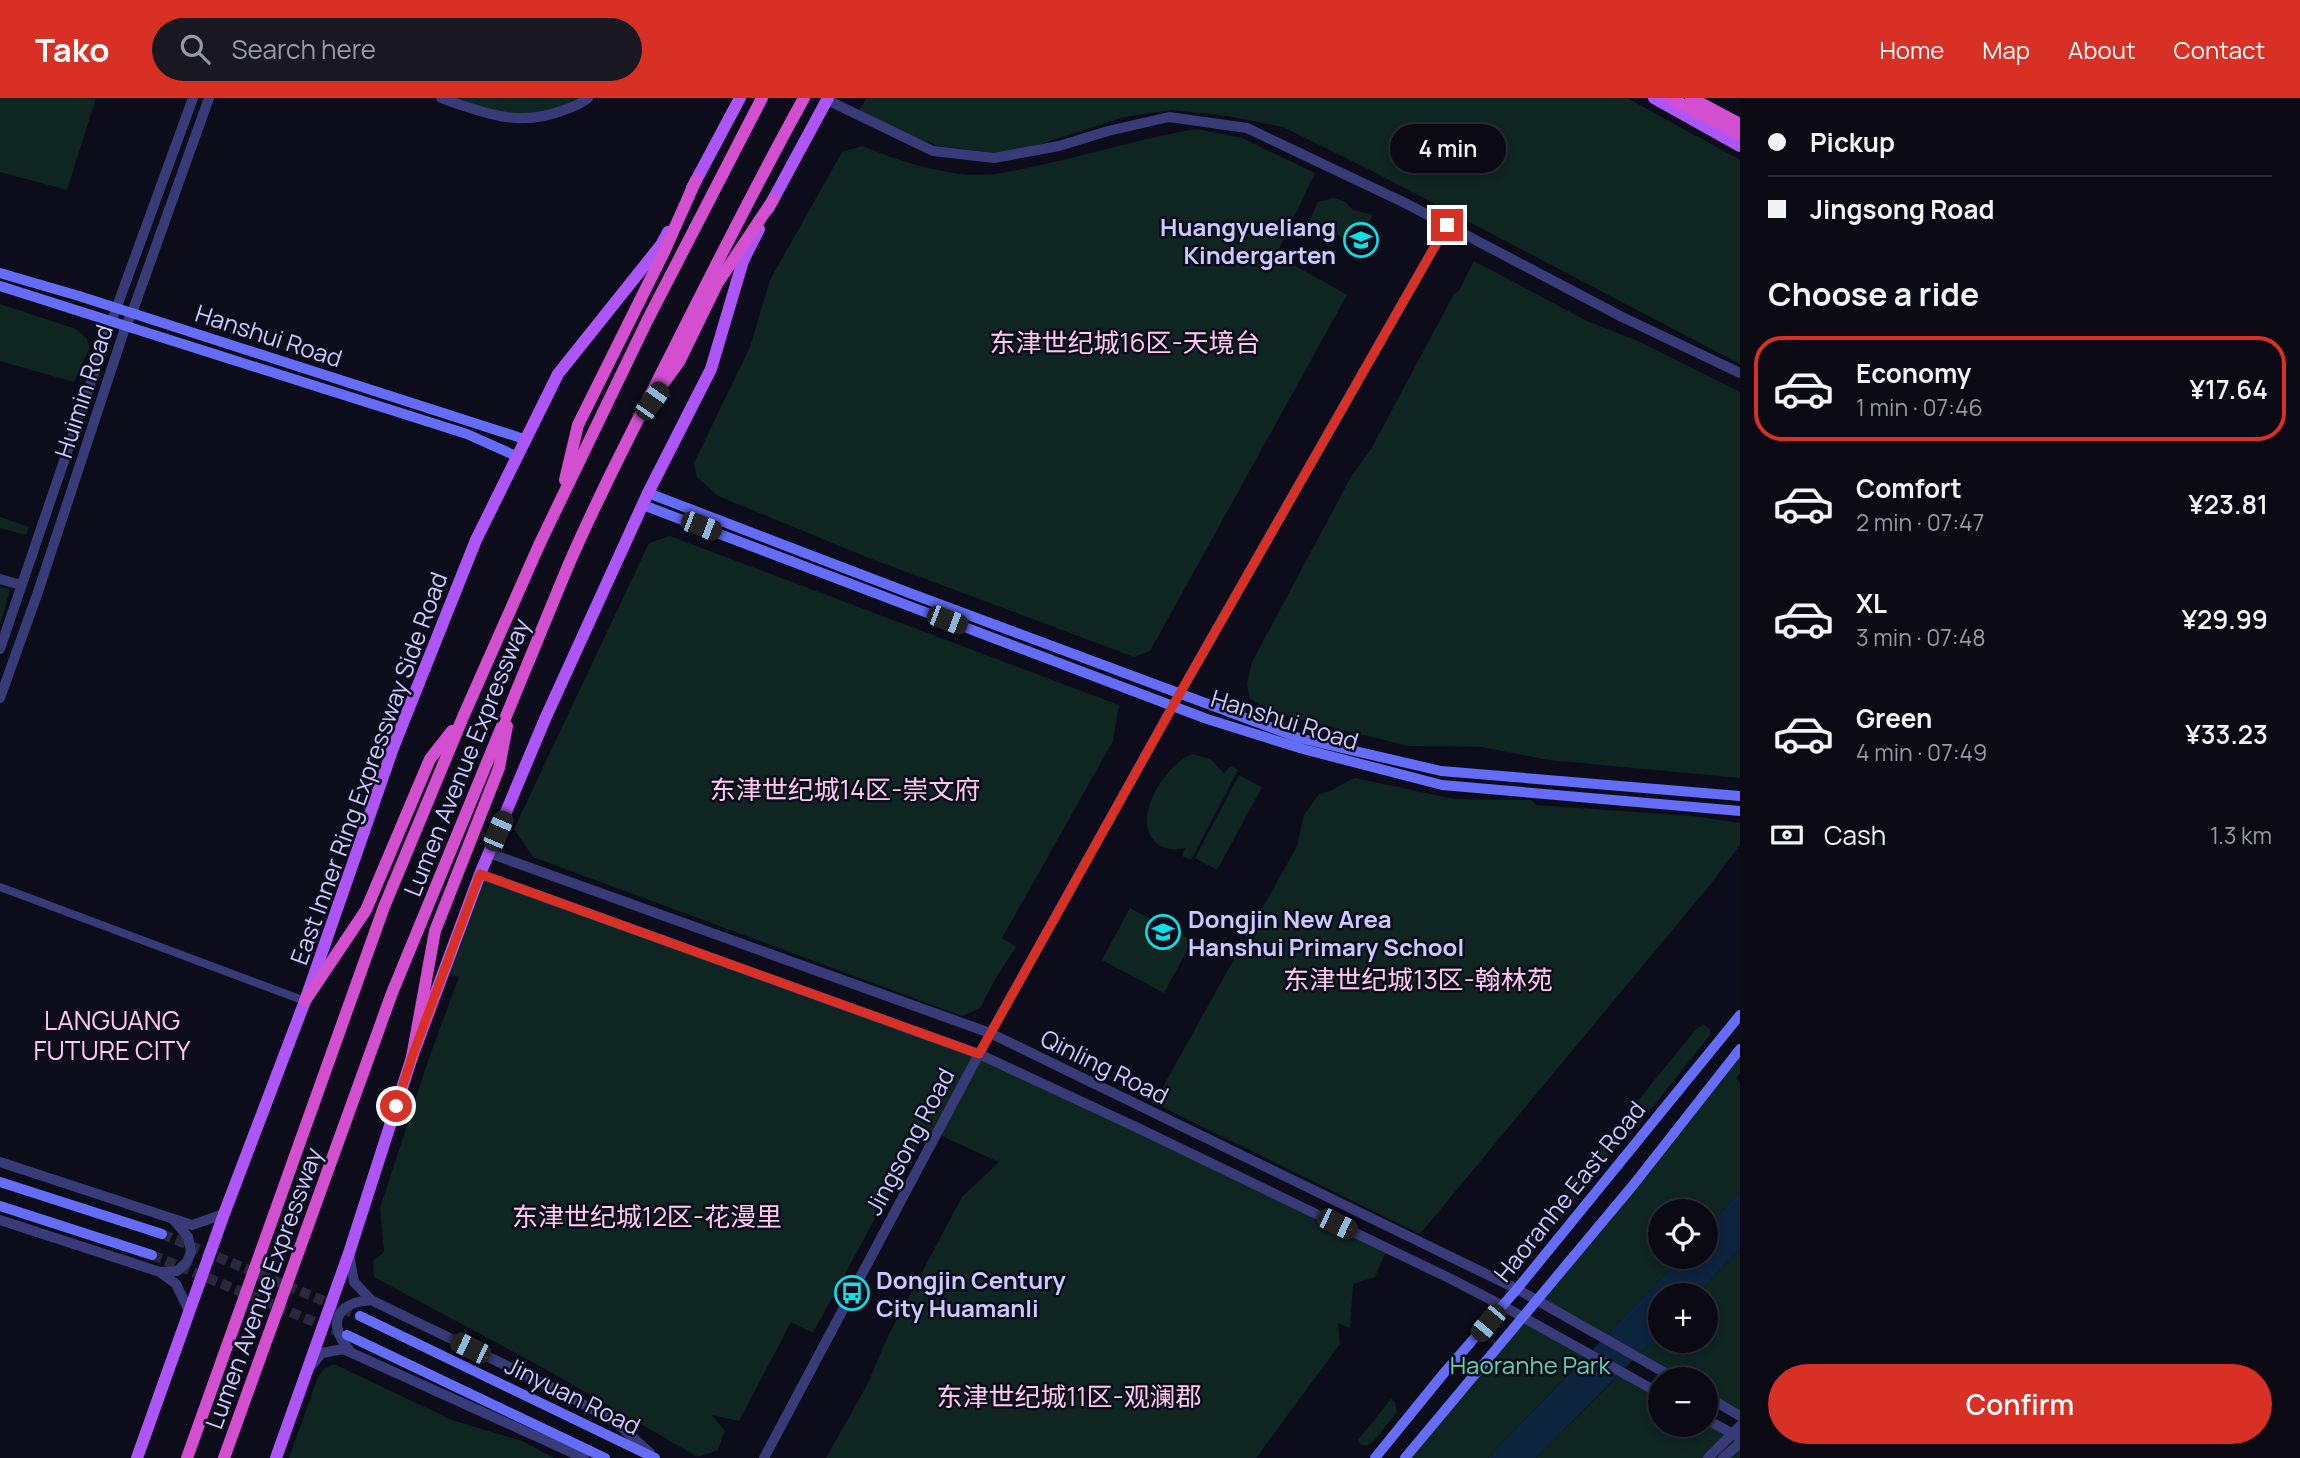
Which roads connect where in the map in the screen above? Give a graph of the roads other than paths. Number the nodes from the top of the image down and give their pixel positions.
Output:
1 (193, 98) edge
2 (209, 98) edge
3 (441, 98) edge
4 (589, 98) edge
5 (740, 98) edge
6 (762, 98) edge
7 (804, 98) edge
8 (1654, 98) edge
9 (1670, 98) edge
10 (1691, 98) edge
11 (827, 99) edge
12 (1740, 124) edge
13 (1740, 134) edge
14 (1740, 146) edge
15 (696, 180) junction
16 (773, 200) junction
17 (1447, 225) junction
18 (0, 273) edge
19 (0, 286) edge
20 (117, 309) junction
21 (132, 313) junction
22 (112, 320) junction
23 (126, 325) junction
24 (1740, 373) edge
25 (638, 420) junction
26 (524, 439) junction
27 (516, 456) junction
28 (645, 499) junction
29 (559, 502) junction
30 (0, 579) edge
31 (21, 584) junction
32 (0, 649) edge
33 (1179, 695) junction
34 (512, 697) junction
35 (0, 698) edge
36 (1173, 706) junction
37 (463, 717) junction
38 (1740, 796) edge
39 (1740, 811) edge
40 (489, 853) junction
41 (480, 874) junction
42 (0, 887) edge
43 (305, 1001) junction
44 (1740, 1015) edge
45 (990, 1033) junction
46 (1740, 1049) edge
47 (979, 1054) junction
48 (412, 1057) junction
49 (0, 1162) edge
50 (0, 1182) edge
51 (0, 1206) edge
52 (224, 1214) junction
53 (0, 1220) edge
54 (174, 1220) junction
55 (162, 1234) tunnel mouth
56 (349, 1253) junction
57 (152, 1255) tunnel mouth
58 (160, 1272) junction
59 (1517, 1289) junction
60 (371, 1300) junction
61 (1536, 1300) junction
62 (1503, 1306) junction
63 (189, 1311) junction
64 (360, 1316) tunnel mouth
65 (1522, 1317) junction
66 (347, 1335) tunnel mouth
67 (353, 1354) junction
68 (1655, 1367) edge
69 (308, 1369) junction
70 (1648, 1388) edge
71 (1718, 1403) edge
72 (1740, 1416) edge
73 (1718, 1425) edge
74 (1738, 1435) edge
75 (137, 1458) edge
76 (187, 1458) edge
77 (224, 1458) edge
78 (276, 1458) edge
79 (584, 1458) edge
80 (604, 1458) edge
81 (655, 1458) edge
82 (764, 1458) edge
83 (1375, 1458) edge
84 (1405, 1458) edge
85 (1708, 1458) edge
86 (1723, 1458) edge

1 - 20 street, Huimin Road
2 - 21 street, Huimin Road
3 - 4 street
5 - 15 main road, East Inner Ring Expressway Side Road
6 - 29 highway, Lumen Avenue Expressway
7 - 25 highway, Lumen Avenue Expressway
8 - 14 main road
9 - 13 highway
10 - 12 highway
11 - 16 main road
11 - 17 street
15 - 26 main road, East Inner Ring Expressway Side Road
15 - 29 highway
16 - 25 highway
16 - 28 main road
17 - 24 street
17 - 33 street, Jingsong Road
18 - 20 main road, Hanshui Road
19 - 22 main road, Hanshui Road
20 - 21 main road, Hanshui Road
20 - 22 street, Huimin Road
21 - 23 street, Huimin Road
21 - 26 main road, Hanshui Road
22 - 23 main road, Hanshui Road
22 - 31 street, Huimin Road
23 - 27 main road, Hanshui Road
23 - 35 street, Huimin Road
25 - 34 highway, Lumen Avenue Expressway
26 - 27 main road, East Inner Ring Expressway Side Road
27 - 43 main road, East Inner Ring Expressway Side Road
28 - 33 main road, Hanshui Road
28 - 36 main road, Hanshui Road
28 - 40 main road
29 - 37 highway, Lumen Avenue Expressway
30 - 31 street
31 - 32 street, Huimin Road
33 - 36 street, Jingsong Road
33 - 38 main road, Hanshui Road
34 - 48 highway
34 - 77 highway, Lumen Avenue Expressway
36 - 39 main road, Hanshui Road
36 - 45 street, Jingsong Road
37 - 43 highway
37 - 76 highway, Lumen Avenue Expressway
40 - 41 main road
40 - 45 street, Qinling Road
41 - 47 street, Qinling Road
41 - 48 main road
42 - 43 street
43 - 52 main road, East Inner Ring Expressway Side Road
44 - 59 main road, Haoranhe East Road
45 - 47 street, Jingsong Road
45 - 59 street, Qinling Road
46 - 61 main road, Haoranhe East Road
47 - 62 street, Qinling Road
47 - 82 street, Jingsong Road
48 - 56 main road
49 - 54 street
50 - 55 main road
51 - 57 main road
52 - 54 street
52 - 63 main road, East Inner Ring Expressway Side Road
53 - 58 street
54 - 58 street
56 - 60 street
56 - 69 main road
58 - 63 street
59 - 61 street, Qinling Road
59 - 62 main road, Haoranhe East Road
60 - 67 street
60 - 81 street
61 - 65 main road, Haoranhe East Road
61 - 68 street, Qinling Road
62 - 65 street, Qinling Road
62 - 83 main road, Haoranhe East Road
63 - 75 main road, East Inner Ring Expressway Side Road
64 - 81 main road, Jinyuan Road
65 - 70 street, Qinling Road
65 - 84 main road, Haoranhe East Road
66 - 80 main road, Jinyuan Road
67 - 69 street
67 - 79 street
69 - 78 main road
71 - 72 street
73 - 74 street
74 - 85 street
74 - 86 street

